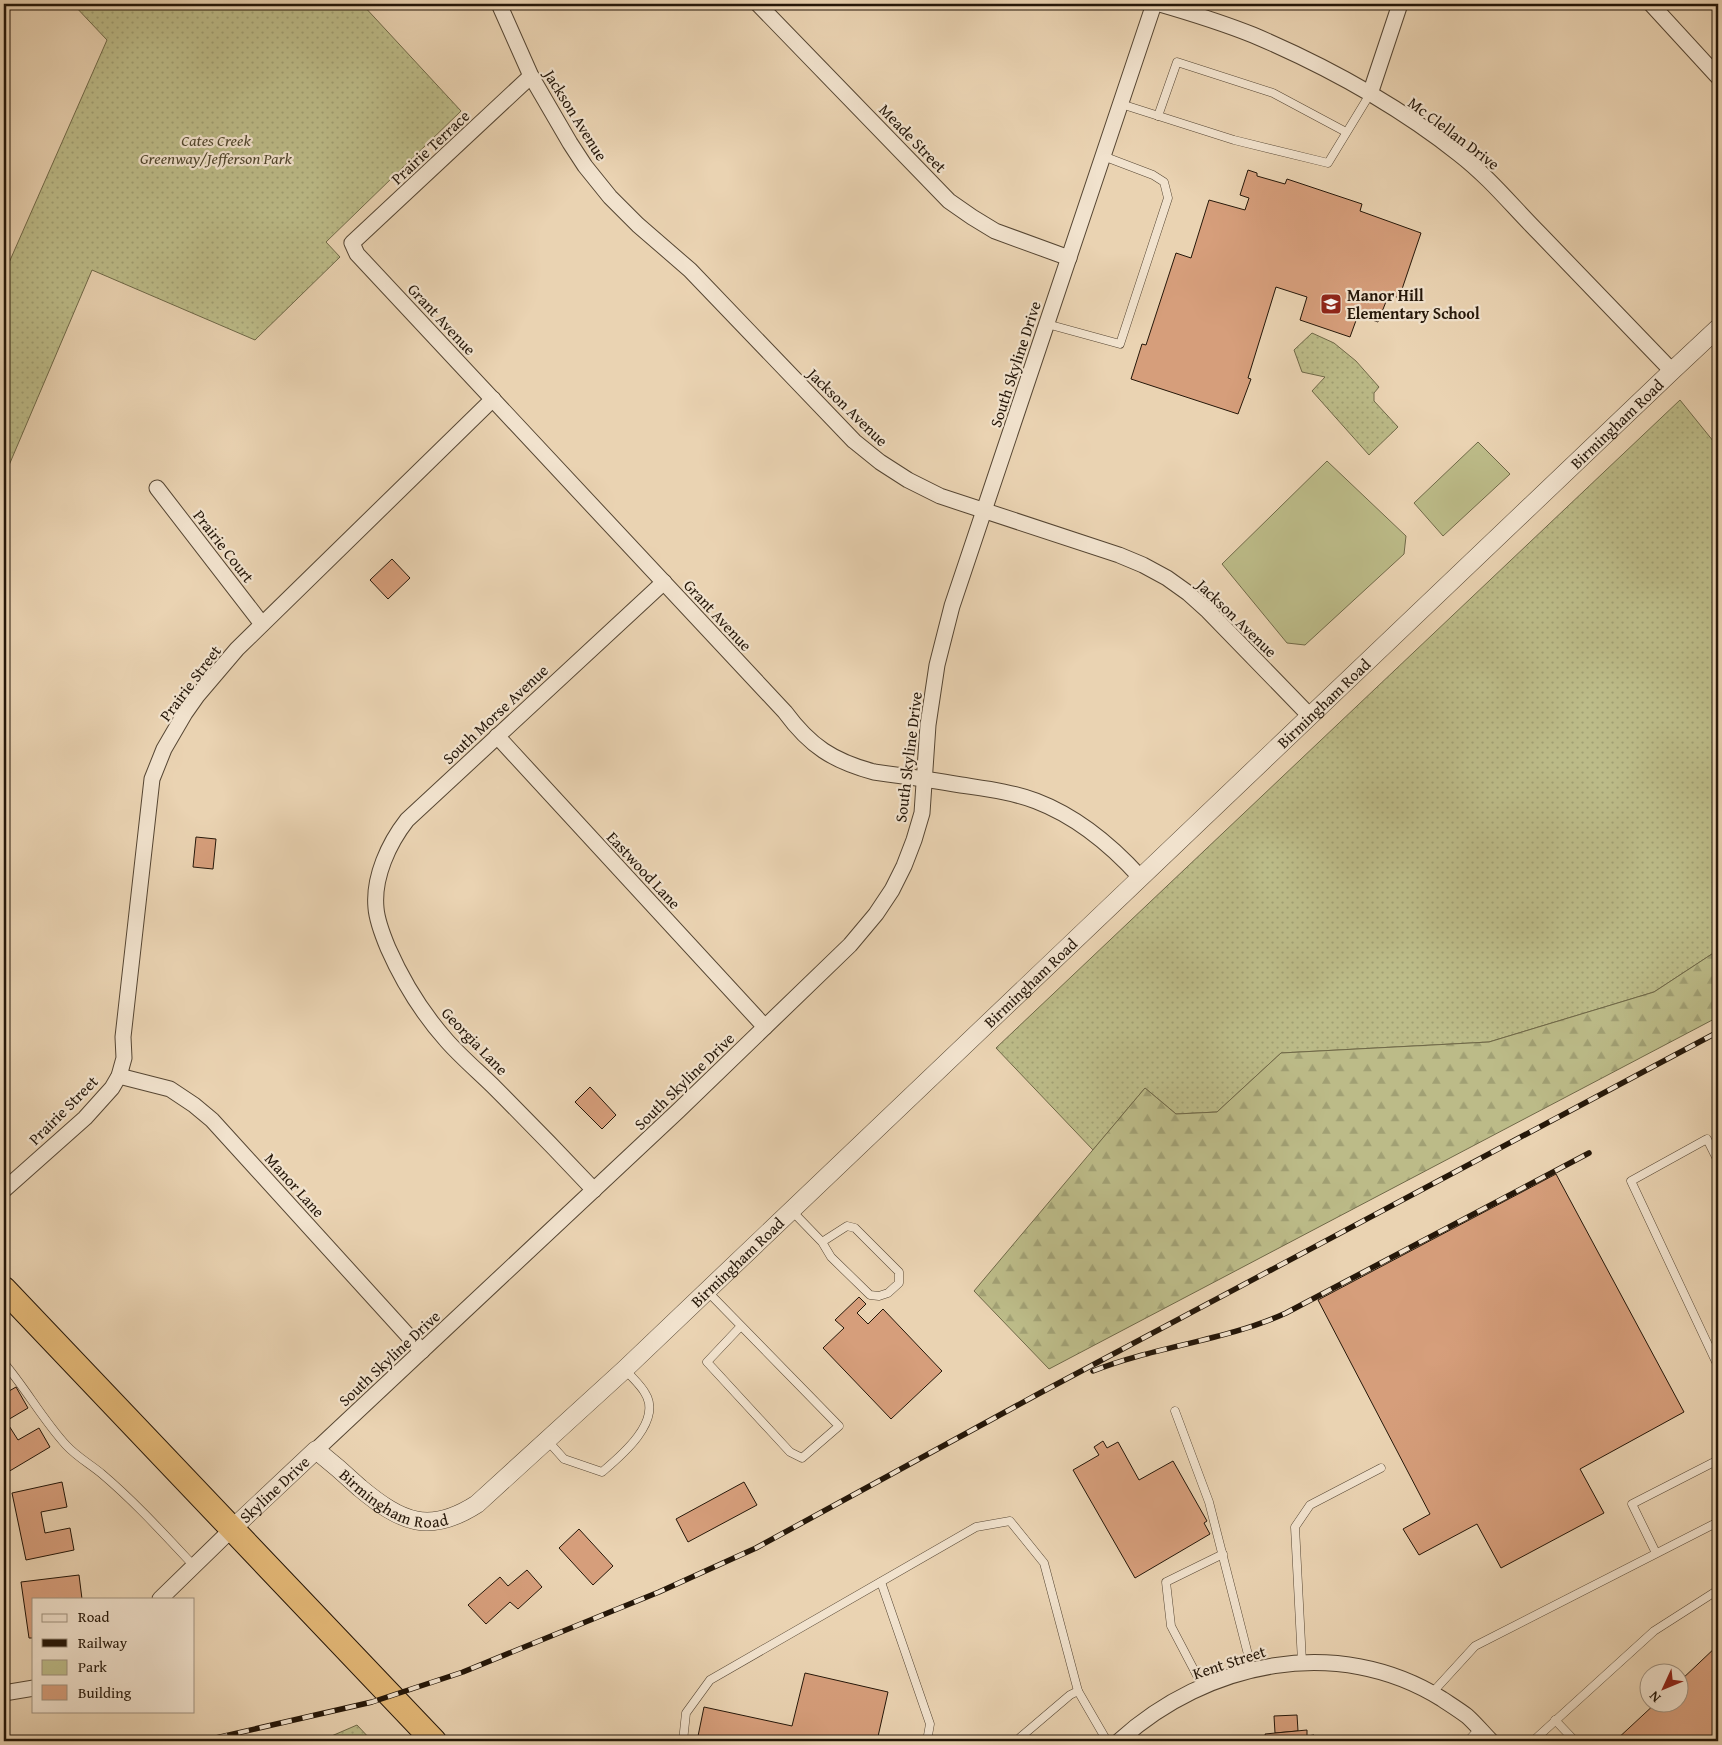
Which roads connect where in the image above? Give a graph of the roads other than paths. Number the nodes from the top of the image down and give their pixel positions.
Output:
1 (499, 4) edge
2 (758, 4) edge
3 (1154, 4) edge
4 (1160, 4) edge
5 (1400, 4) edge
6 (1651, 4) edge
7 (531, 76) junction
8 (1718, 77) edge
9 (1370, 94) junction
10 (1121, 104) junction
11 (1158, 116) junction
12 (1346, 132) junction
13 (1103, 156) junction
14 (352, 243) joint
15 (1069, 258) junction
16 (1047, 324) junction
17 (1718, 328) edge
18 (1672, 371) junction
19 (493, 400) junction
20 (157, 488) dead end
21 (984, 510) junction
22 (664, 582) junction
23 (262, 624) junction
24 (1310, 716) junction
25 (497, 736) junction
26 (924, 779) junction
27 (1140, 877) junction
28 (377, 890) joint
29 (765, 1027) junction
30 (119, 1076) junction
31 (1718, 1161) edge
32 (4, 1190) edge
33 (594, 1190) junction
34 (791, 1210) junction
35 (822, 1242) junction
36 (4, 1289) edge
37 (707, 1291) junction
38 (741, 1326) junction
39 (422, 1351) junction
40 (4, 1363) edge
41 (1718, 1366) edge
42 (625, 1369) junction
43 (1175, 1412) dead end
44 (548, 1440) junction
45 (316, 1450) junction
46 (1718, 1460) edge
47 (1381, 1468) dead end
48 (1718, 1522) edge
49 (232, 1528) junction
50 (1656, 1553) junction
51 (1223, 1554) junction
52 (194, 1566) junction
53 (881, 1582) junction
54 (1718, 1590) edge
55 (161, 1598) edge
56 (1302, 1662) junction
57 (1252, 1670) junction
58 (1203, 1687) junction
59 (32, 1688) edge
60 (1078, 1692) junction
61 (4, 1693) edge
62 (1432, 1693) junction
63 (1555, 1720) junction
64 (1479, 1729) junction
65 (434, 1741) edge
66 (683, 1741) edge
67 (927, 1741) edge
68 (1016, 1741) edge
69 (1107, 1741) edge
70 (1119, 1741) edge
71 (1468, 1741) edge
72 (1491, 1741) edge
73 (1533, 1741) edge
74 (1575, 1741) edge

1 - 7 street, Jackson Avenue
2 - 15 street, Meade Street
3 - 10 street, South Skyline Drive
4 - 9 street, Mc Clellan Drive
5 - 9 street
6 - 8 street
7 - 14 street, Prairie Terrace
7 - 21 street, Jackson Avenue
9 - 12 lane
9 - 18 street, Mc Clellan Drive
10 - 11 lane
10 - 13 street, South Skyline Drive
11 - 12 lane
11 - 12 lane
13 - 15 street, South Skyline Drive
13 - 16 lane
14 - 19 street, Grant Avenue
15 - 16 street, South Skyline Drive
16 - 21 street, South Skyline Drive
17 - 18 street, Birmingham Road
18 - 24 street, Birmingham Road
19 - 22 street, Grant Avenue
19 - 23 street, Prairie Street
20 - 23 street, Prairie Court
21 - 24 street, Jackson Avenue
21 - 26 street, South Skyline Drive
22 - 25 street, South Morse Avenue
22 - 26 street, Grant Avenue
23 - 30 street, Prairie Street
24 - 27 street, Birmingham Road
25 - 28 street, South Morse Avenue
25 - 29 street, Eastwood Lane
26 - 27 street, Grant Avenue
26 - 29 street, South Skyline Drive
27 - 34 street, Birmingham Road
28 - 33 street, Georgia Lane
29 - 33 street, South Skyline Drive
30 - 32 street, Prairie Street
30 - 39 street, Manor Lane
31 - 41 lane
33 - 39 street, South Skyline Drive
34 - 35 lane
34 - 37 street, Birmingham Road
35 - 35 lane
36 - 49 highway
37 - 38 lane
37 - 42 street, Birmingham Road
38 - 38 lane
39 - 45 street, South Skyline Drive
40 - 52 lane
42 - 44 street, Birmingham Road
42 - 44 lane
43 - 51 lane
44 - 45 street, Birmingham Road
45 - 49 street, Skyline Drive
46 - 50 lane
47 - 56 lane
48 - 50 lane
49 - 52 street
49 - 65 highway
50 - 62 lane
51 - 57 lane
51 - 58 lane
52 - 55 street
53 - 60 lane
53 - 66 lane
53 - 67 lane
54 - 63 lane
56 - 57 street, Kent Street
56 - 62 street, Kent Street
57 - 58 street, Kent Street
58 - 70 street, Kent Street
59 - 61 street
60 - 68 lane
60 - 69 lane
62 - 64 street, Kent Street
63 - 73 lane
63 - 74 lane
64 - 71 lane
64 - 72 street, Kent Street

